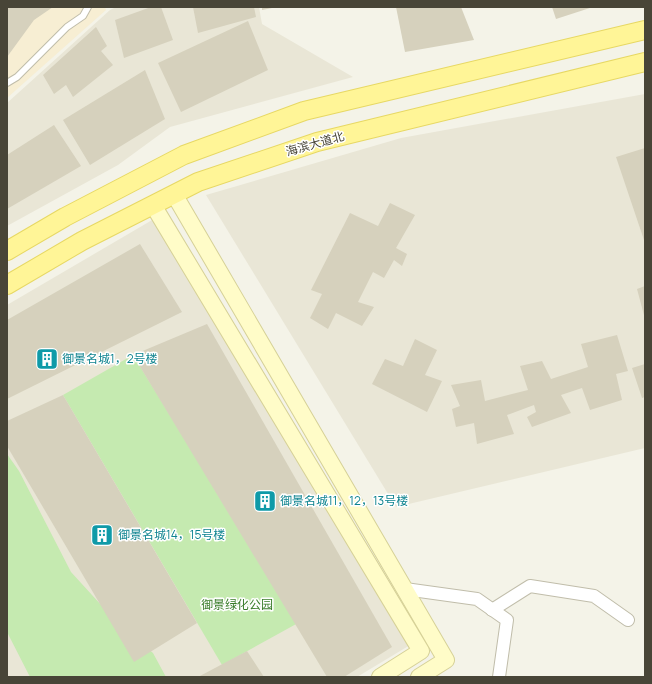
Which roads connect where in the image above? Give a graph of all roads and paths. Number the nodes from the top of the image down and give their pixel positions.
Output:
1 (88, 7) edge
2 (645, 30) edge
3 (645, 62) edge
4 (7, 83) edge
5 (174, 194) junction
6 (153, 206) junction
7 (7, 251) edge
8 (7, 285) edge
9 (404, 589) junction
10 (492, 610) junction
11 (628, 620) dead end
12 (380, 677) edge
13 (419, 677) edge
14 (499, 677) edge

1 - 4 lane
2 - 7 main road
3 - 5 main road, 海滨大道北
5 - 6 main road, 海滨大道北
5 - 9 street
6 - 8 main road, 海滨大道北
6 - 12 street
9 - 10 street
9 - 13 street
10 - 11 street
10 - 14 street

